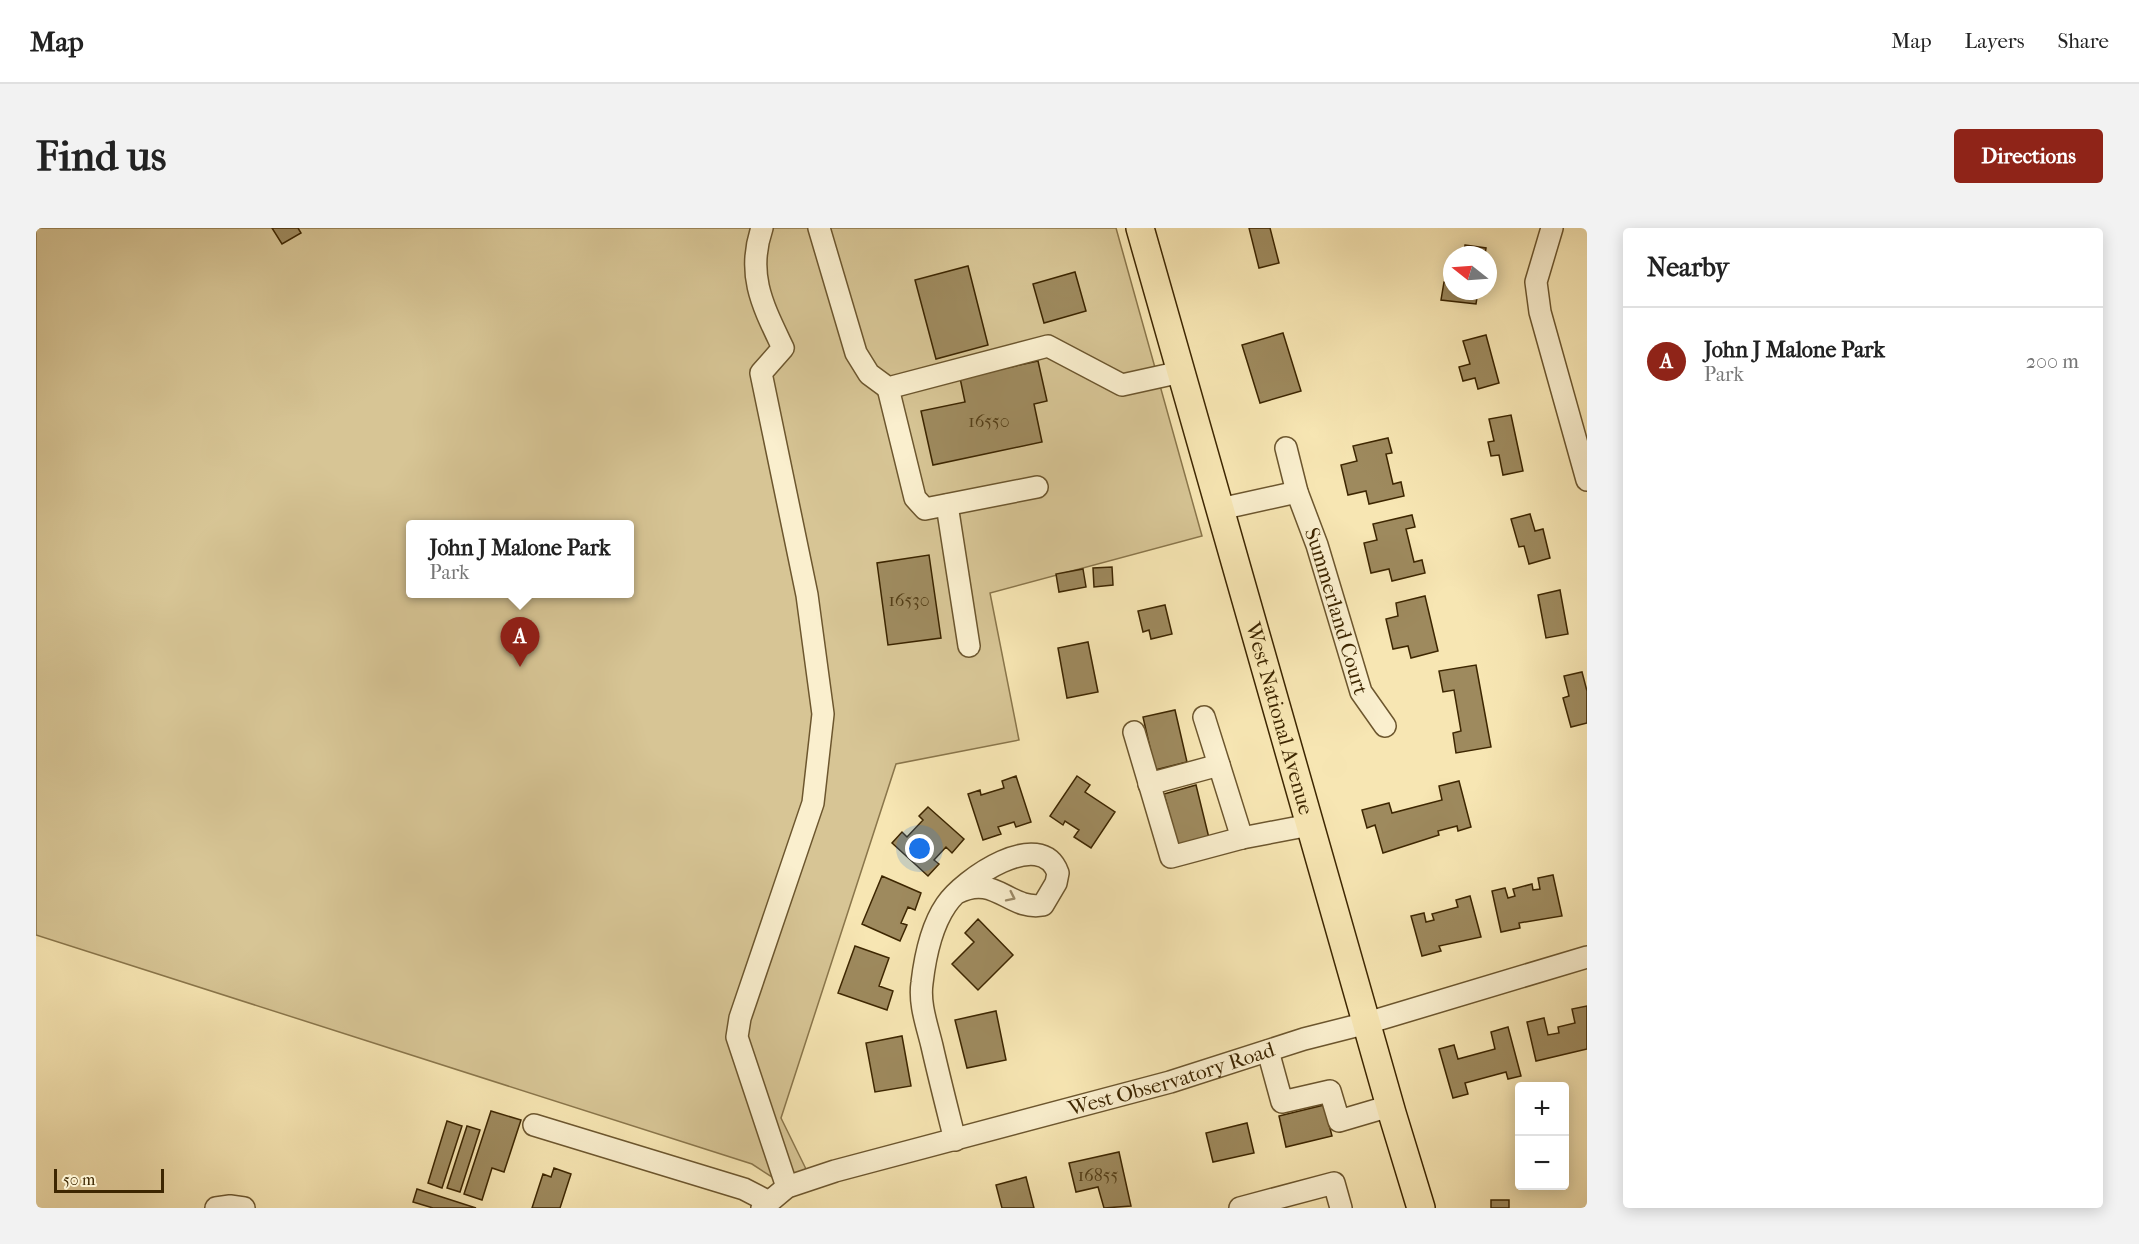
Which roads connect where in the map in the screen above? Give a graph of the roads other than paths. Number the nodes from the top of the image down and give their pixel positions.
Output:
1 (762, 228) edge
2 (819, 228) edge
3 (1140, 228) edge
4 (1552, 228) edge
5 (1181, 372) junction
6 (888, 388) junction
7 (1286, 448) dead end
8 (1587, 480) edge
9 (1037, 487) dead end
10 (1298, 492) junction
11 (947, 505) junction
12 (1220, 509) junction
13 (969, 646) dead end
14 (1204, 717) dead end
15 (1385, 726) dead end
16 (1134, 732) dead end
17 (1219, 765) junction
18 (1149, 784) junction
19 (1310, 825) junction
20 (1242, 838) junction
21 (957, 893) dead end
22 (1587, 957) edge
23 (1367, 1023) junction
24 (1268, 1051) junction
25 (1390, 1106) junction
26 (534, 1125) dead end
27 (955, 1140) junction
28 (787, 1187) junction
29 (766, 1205) edge
30 (216, 1208) edge
31 (244, 1208) edge
32 (1240, 1208) edge
33 (1341, 1208) edge
34 (1421, 1208) edge

1 - 28 street
2 - 6 street
3 - 5 main road, West National Avenue
4 - 8 street
5 - 6 street
5 - 12 main road, West National Avenue
6 - 11 street
7 - 10 street, Summerland Court
9 - 11 street
10 - 12 street
10 - 15 street, Summerland Court
11 - 13 street
12 - 19 main road, West National Avenue
14 - 17 street
16 - 18 street
17 - 18 street
17 - 20 street
18 - 20 street
19 - 20 street
19 - 23 main road, West National Avenue
21 - 27 street
22 - 23 street, West Observatory Road
23 - 24 street, West Observatory Road
23 - 25 main road, West National Avenue
24 - 25 street
24 - 27 street, West Observatory Road
25 - 34 main road, West National Avenue
26 - 29 street
27 - 28 street, West Observatory Road
28 - 29 street, West Observatory Road
30 - 31 street
32 - 33 street

